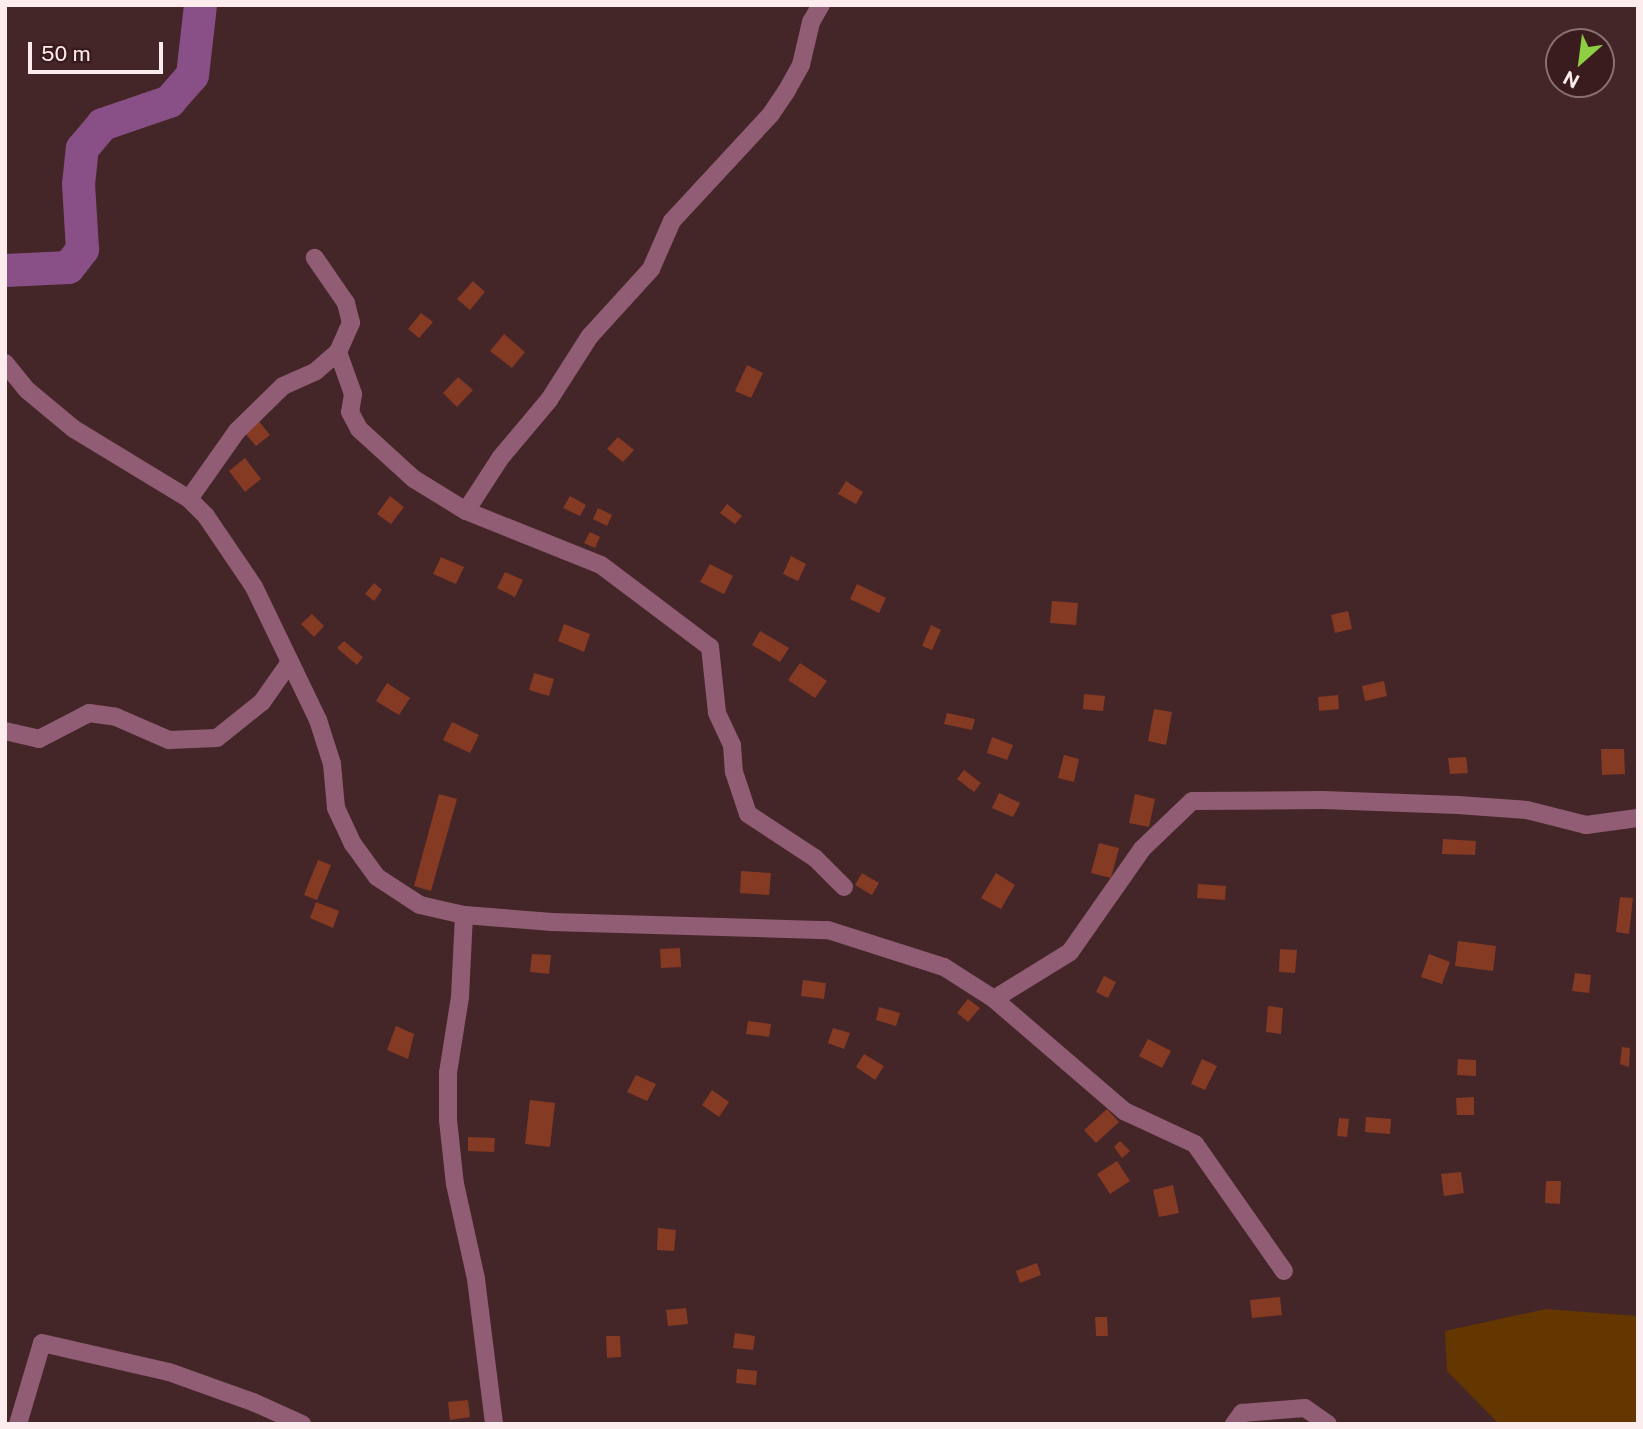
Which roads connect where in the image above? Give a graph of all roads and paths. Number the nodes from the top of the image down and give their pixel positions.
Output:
1 (821, 5) edge
2 (315, 258) dead end
3 (338, 352) junction
4 (5, 363) edge
5 (189, 499) junction
6 (466, 511) junction
7 (290, 662) junction
8 (5, 731) edge
9 (1638, 818) edge
10 (844, 887) dead end
11 (464, 915) junction
12 (994, 999) junction
13 (1284, 1271) dead end
14 (18, 1424) edge
15 (302, 1424) edge
16 (494, 1424) edge
17 (1234, 1424) edge
18 (1328, 1424) edge

1 - 6 street
2 - 3 street
3 - 5 street
3 - 6 street
4 - 5 street
5 - 7 street
6 - 10 street
7 - 8 street
7 - 11 street
9 - 12 street
11 - 12 street
11 - 16 street
12 - 13 street
14 - 15 street
17 - 18 street

